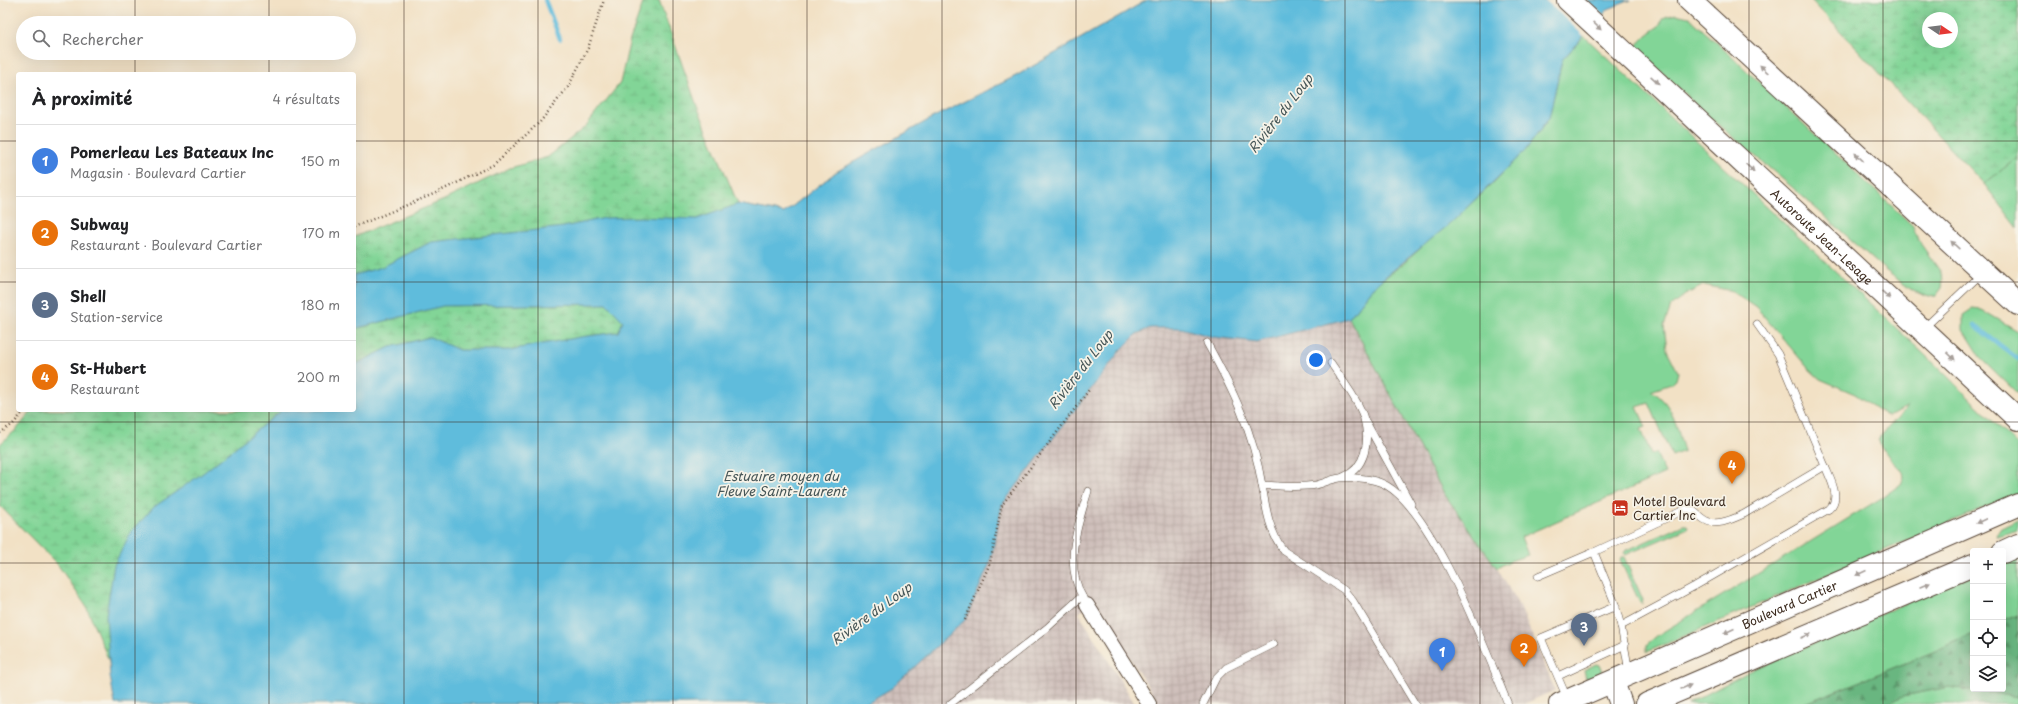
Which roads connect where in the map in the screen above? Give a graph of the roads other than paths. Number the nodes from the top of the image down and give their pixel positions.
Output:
1 (1568, 0) edge
2 (1694, 5) edge
3 (1984, 272) junction
4 (2016, 302) edge
5 (1757, 324) dead end
6 (1923, 329) junction
7 (1207, 343) dead end
8 (1331, 363) dead end
9 (1988, 392) junction
10 (1364, 418) junction
11 (2018, 419) edge
12 (2018, 424) edge
13 (1825, 466) junction
14 (1340, 478) junction
15 (1262, 485) junction
16 (1088, 491) dead end
17 (2017, 505) edge
18 (1415, 512) junction
19 (2018, 545) edge
20 (2006, 551) edge
21 (1594, 552) junction
22 (1970, 566) edge
23 (1538, 576) dead end
24 (1084, 601) junction
25 (1616, 606) junction
26 (1621, 626) junction
27 (1274, 644) dead end
28 (1625, 645) junction
29 (1627, 675) junction
30 (1558, 676) junction
31 (1564, 702) edge
32 (950, 704) edge
33 (1149, 704) edge
34 (1203, 704) edge
35 (1414, 704) edge
36 (1508, 704) edge
37 (1621, 704) edge
38 (1649, 704) edge

1 -> 6 main road, Autoroute Jean-Lesage
3 -> 2 main road
3 - 4 main road
3 - 6 lane
5 - 13 lane
6 -> 9 main road, Autoroute Jean-Lesage
7 - 15 lane
8 - 10 lane
9 - 11 main road, Autoroute Jean-Lesage
9 - 12 main road
10 - 14 lane
10 - 18 lane
13 - 21 lane
13 - 26 lane
14 - 15 lane
14 - 18 lane
15 - 35 lane
16 - 24 lane
17 -> 29 main road, Boulevard Cartier
18 - 36 lane
19 - 20 main road
21 - 23 lane
21 - 25 lane
38 -> 22 main road
24 - 32 lane
24 - 33 street
25 - 26 lane
25 - 30 lane
26 - 28 lane
27 - 34 lane
28 - 29 lane
28 - 30 lane
29 - 31 main road, Boulevard Cartier
29 - 37 main road
29 - 38 main road
30 - 31 lane

